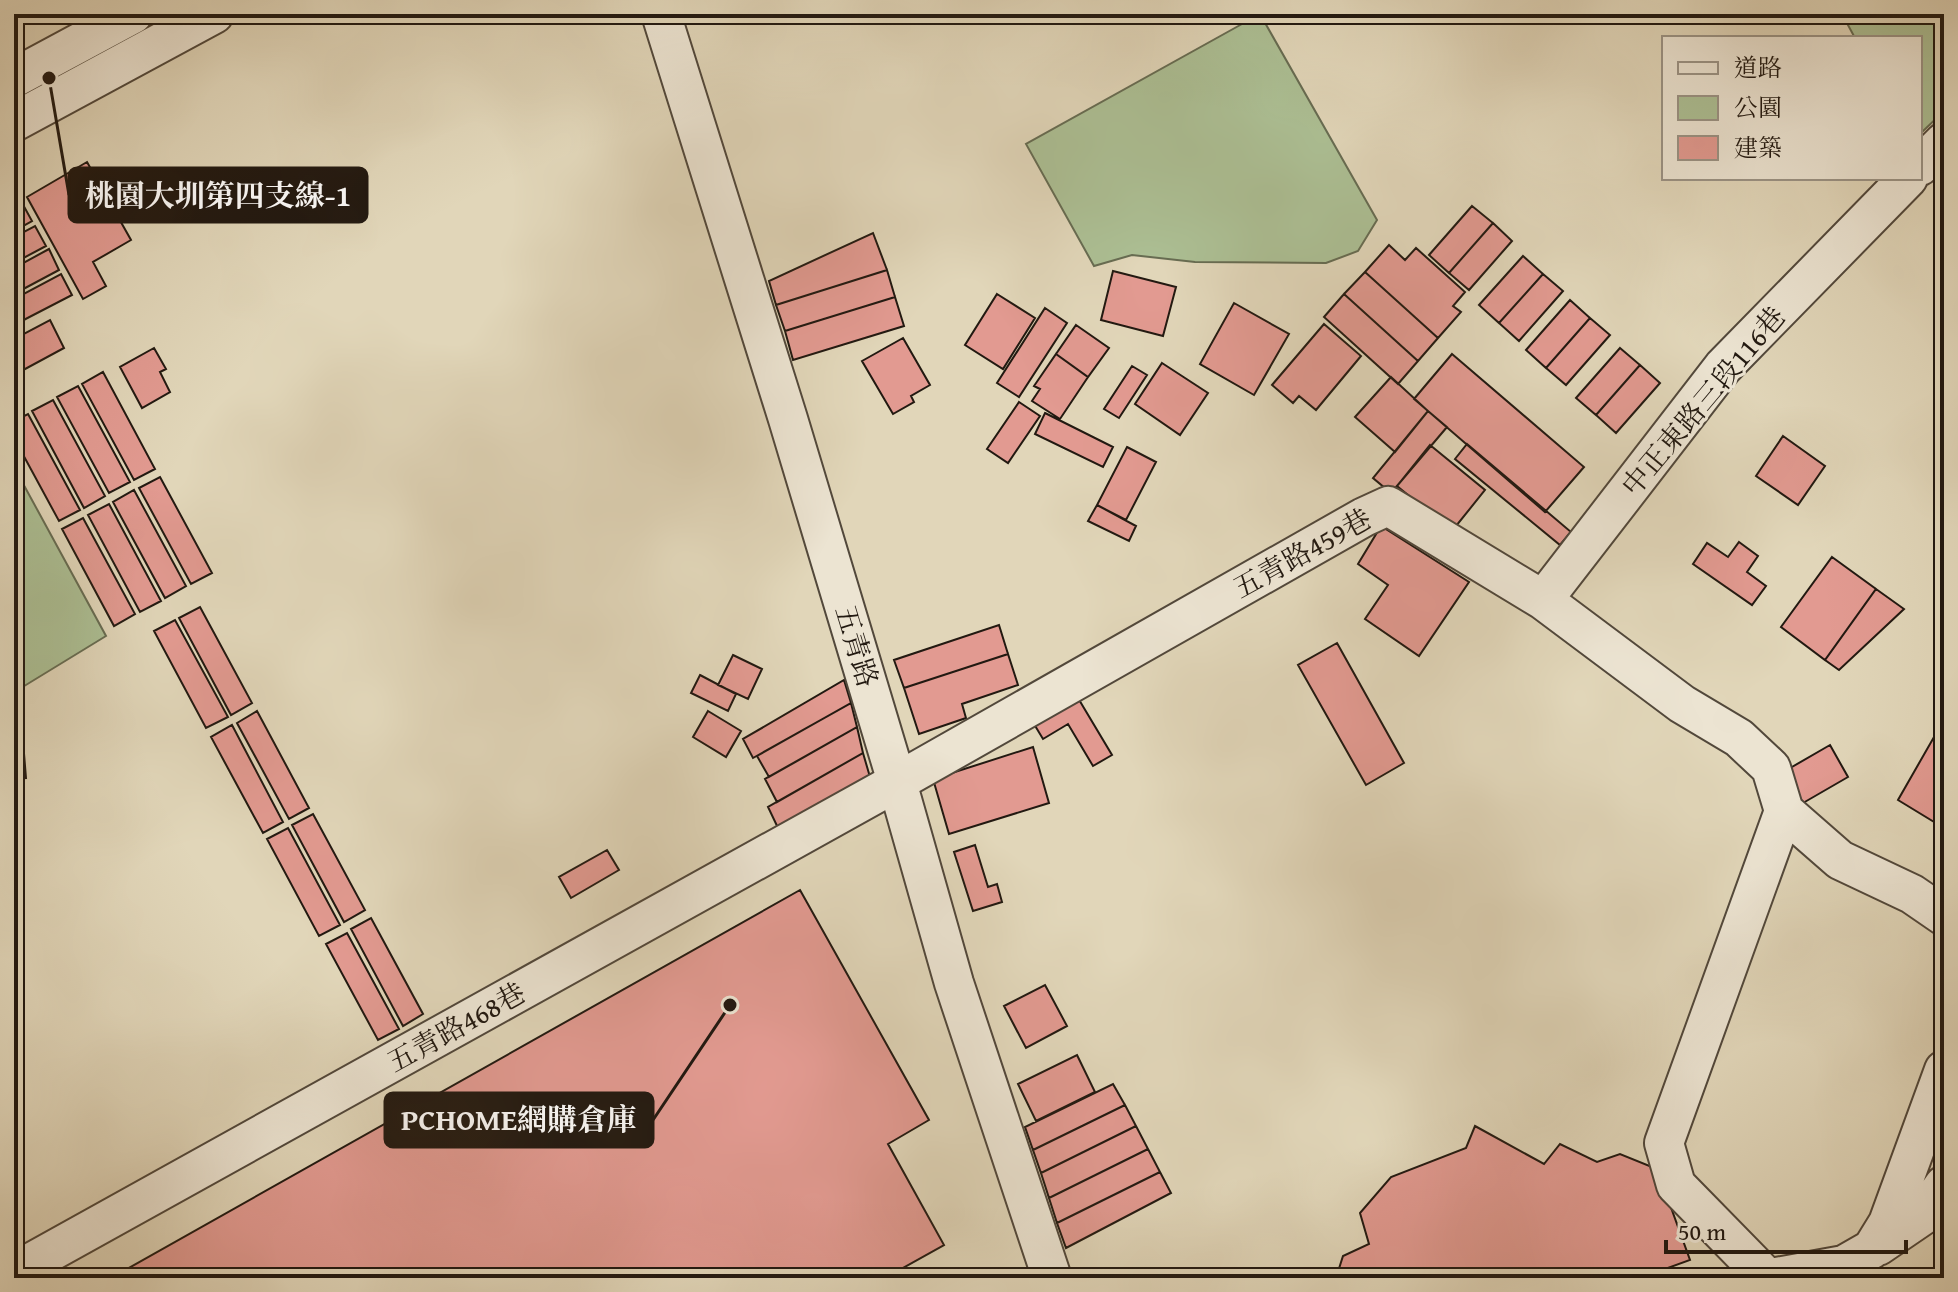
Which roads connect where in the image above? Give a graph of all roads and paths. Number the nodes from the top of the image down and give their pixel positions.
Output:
1 (133, 14) edge
2 (214, 14) edge
3 (661, 14) edge
4 (67, 50) junction
5 (14, 78) edge
6 (84, 85) junction
7 (14, 122) edge
8 (1944, 142) edge
9 (1922, 164) edge
10 (1906, 180) edge
11 (1543, 600) junction
12 (897, 782) junction
13 (1784, 811) junction
14 (1944, 916) edge
15 (1944, 1070) edge
16 (1944, 1185) edge
17 (1872, 1249) junction
18 (14, 1272) edge
19 (1052, 1278) edge
20 (1769, 1278) edge

1 - 4 street
2 - 6 street
3 - 12 street, 五青路
4 - 5 street
4 - 6 street
6 - 7 street
8 - 9 street
10 - 11 street, 中正東路三段116巷
11 - 12 street, 五青路459巷
11 - 13 street, 五青路459巷
12 - 18 street, 五青路468巷
12 - 19 street, 五青路
13 - 14 street
13 - 20 street
15 - 17 street
16 - 17 street
17 - 20 street

